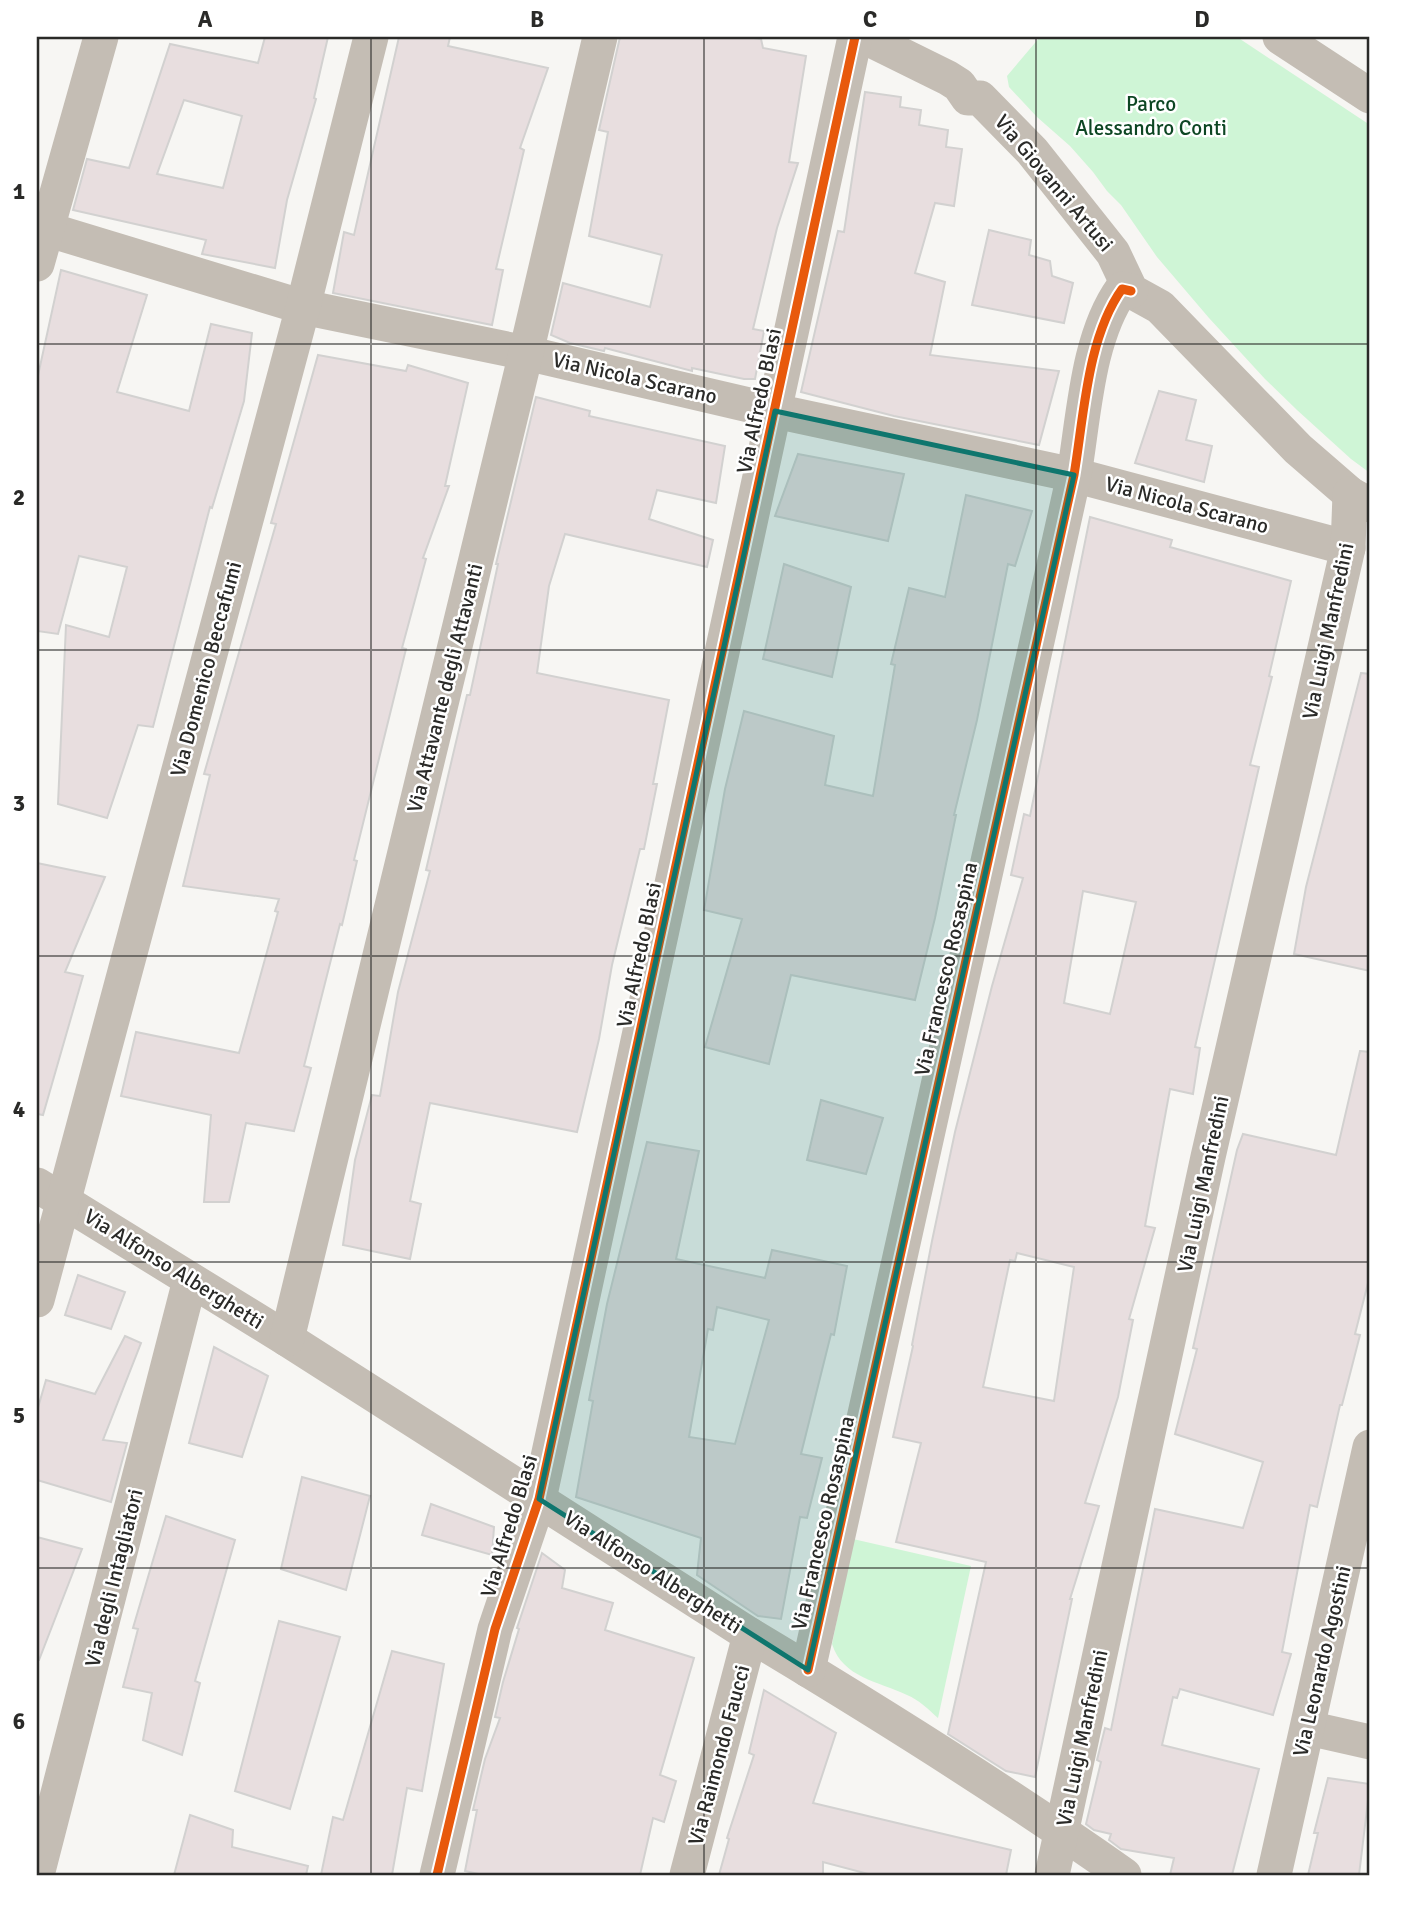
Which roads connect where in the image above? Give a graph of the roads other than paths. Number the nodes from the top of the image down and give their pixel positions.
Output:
1 (101, 37) edge
2 (371, 37) edge
3 (600, 37) edge
4 (855, 37) edge
5 (864, 37) edge
6 (1280, 37) edge
7 (1370, 96) edge
8 (46, 229) junction
9 (37, 264) edge
10 (1131, 292) junction
11 (303, 307) junction
12 (526, 353) junction
13 (775, 411) junction
14 (1074, 475) junction
15 (1360, 500) edge
16 (1348, 548) junction
17 (50, 1192) edge
18 (190, 1280) junction
19 (37, 1300) edge
20 (287, 1339) junction
21 (1370, 1447) edge
22 (539, 1499) junction
23 (750, 1635) junction
24 (808, 1670) junction
25 (1308, 1728) junction
26 (1370, 1742) edge
27 (1062, 1832) junction
28 (37, 1875) edge
29 (437, 1875) edge
30 (687, 1875) edge
31 (1052, 1875) edge
32 (1124, 1875) edge
33 (1274, 1875) edge

1 - 8 street
2 - 11 street, Via Domenico Beccafumi
3 - 12 street, Via Attavante degli Attavanti
4 - 13 street, Via Alfredo Blasi
5 - 10 street, Via Giovanni Artusi
6 - 7 street
8 - 9 street
8 - 11 street, Via Nicola Scarano
10 - 14 street, Via Francesco Rosaspina
10 - 15 street
11 - 12 street, Via Nicola Scarano
11 - 17 street, Via Domenico Beccafumi
12 - 13 street, Via Nicola Scarano
12 - 20 street, Via Attavante degli Attavanti
13 - 14 street, Via Nicola Scarano
13 - 22 street, Via Alfredo Blasi
14 - 16 street, Via Nicola Scarano
14 - 24 street, Via Francesco Rosaspina
15 - 16 street, Via Luigi Manfredini
16 - 27 street, Via Luigi Manfredini
17 - 18 street, Via Alfonso Alberghetti
17 - 19 street, Via Domenico Beccafumi
18 - 20 street, Via Alfonso Alberghetti
18 - 28 street, Via degli Intagliatori
20 - 22 street, Via Alfonso Alberghetti
21 - 25 street, Via Leonardo Agostini
22 - 23 street, Via Alfonso Alberghetti
22 - 29 street, Via Alfredo Blasi
23 - 24 street, Via Alfonso Alberghetti
23 - 30 street, Via Raimondo Faucci
24 - 27 street, Via Alfonso Alberghetti
25 - 26 street
25 - 33 street, Via Leonardo Agostini
27 - 31 street, Via Luigi Manfredini
27 - 32 street, Via Alfonso Alberghetti

